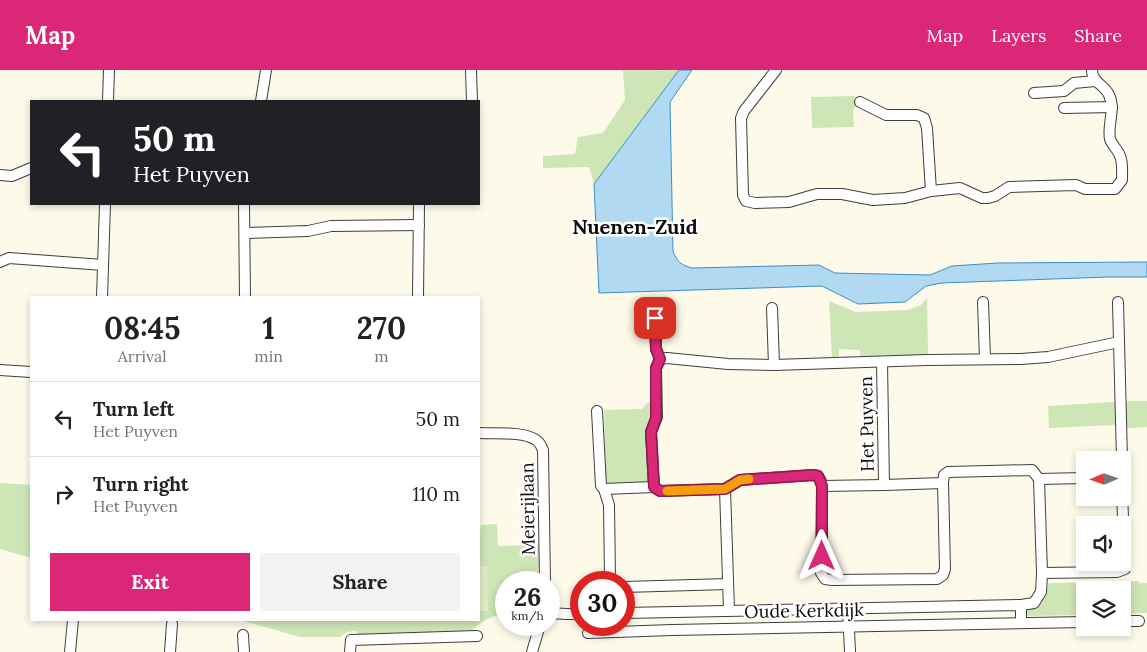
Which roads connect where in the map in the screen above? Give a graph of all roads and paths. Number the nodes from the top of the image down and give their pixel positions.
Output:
1 (109, 70) edge
2 (266, 70) edge
3 (471, 70) edge
4 (776, 70) edge
5 (1092, 70) edge
6 (1095, 81) junction
7 (1034, 93) dead end
8 (108, 100) edge
9 (261, 100) edge
10 (472, 100) edge
11 (860, 102) dead end
12 (1112, 106) junction
13 (1064, 108) dead end
14 (30, 168) edge
15 (0, 175) edge
16 (931, 191) junction
17 (105, 205) edge
18 (244, 205) edge
19 (419, 205) edge
20 (419, 225) junction
21 (244, 233) junction
22 (0, 262) edge
23 (103, 265) junction
24 (102, 296) edge
25 (245, 296) edge
26 (418, 296) edge
27 (983, 302) dead end
28 (1118, 302) dead end
29 (654, 303) dead end
30 (772, 308) dead end
31 (1119, 342) junction
32 (660, 359) junction
33 (985, 359) junction
34 (882, 362) junction
35 (774, 365) junction
36 (0, 370) edge
37 (30, 372) edge
38 (598, 411) dead end
39 (480, 433) edge
40 (1122, 451) edge
41 (1076, 478) edge
42 (1039, 480) junction
43 (943, 483) junction
44 (884, 485) junction
45 (822, 486) junction
46 (654, 487) junction
47 (604, 489) junction
48 (725, 489) junction
49 (1123, 506) edge
50 (545, 571) edge
51 (610, 571) edge
52 (1042, 573) junction
53 (728, 584) junction
54 (635, 587) edge
55 (1021, 605) junction
56 (848, 609) junction
57 (729, 610) junction
58 (671, 612) junction
59 (635, 613) edge
60 (73, 621) edge
61 (1131, 621) edge
62 (1139, 621) dead end
63 (1076, 622) edge
64 (1021, 623) junction
65 (172, 624) dead end
66 (849, 627) junction
67 (672, 630) junction
68 (635, 631) edge
69 (243, 635) dead end
70 (477, 636) dead end
71 (537, 636) edge
72 (70, 652) edge
73 (170, 652) edge
74 (244, 652) edge
75 (350, 652) edge
76 (532, 652) edge
77 (850, 652) edge

1 - 8 street
2 - 9 street
3 - 10 street
4 - 16 street
5 - 6 street
6 - 7 street
6 - 12 street
11 - 16 street
12 - 13 street
12 - 16 street
14 - 15 street
17 - 23 street
18 - 21 street
19 - 20 street
20 - 21 street
20 - 26 street
21 - 25 street
22 - 23 street
23 - 24 street
27 - 33 street
28 - 31 street
29 - 32 street
30 - 35 street
31 - 33 street, Het Puyven
31 - 40 street
32 - 35 street, Het Puyven
32 - 46 street
33 - 34 street, Het Puyven
34 - 35 street, Het Puyven
34 - 44 street, Het Puyven
36 - 37 street
38 - 47 street
39 - 50 street, Meierijlaan
41 - 42 street
42 - 43 street
42 - 52 street
43 - 44 street, Het Puyven
43 - 45 street
44 - 45 street, Het Puyven
45 - 48 street
46 - 47 street
46 - 48 street
47 - 51 street
48 - 53 street
49 - 52 street
52 - 55 street
53 - 54 street
53 - 57 street
55 - 56 street, Oude Kerkdijk
55 - 64 street
56 - 57 street, Oude Kerkdijk
56 - 66 street
57 - 58 street, Oude Kerkdijk
58 - 59 street, Oude Kerkdijk
58 - 67 street
60 - 72 street
61 - 62 street
63 - 64 street, Oude Kerkdijk
64 - 66 street, Oude Kerkdijk
65 - 73 street
66 - 67 street, Oude Kerkdijk
66 - 77 street
67 - 68 street, Oude Kerkdijk
69 - 74 street
70 - 75 street
71 - 76 street

